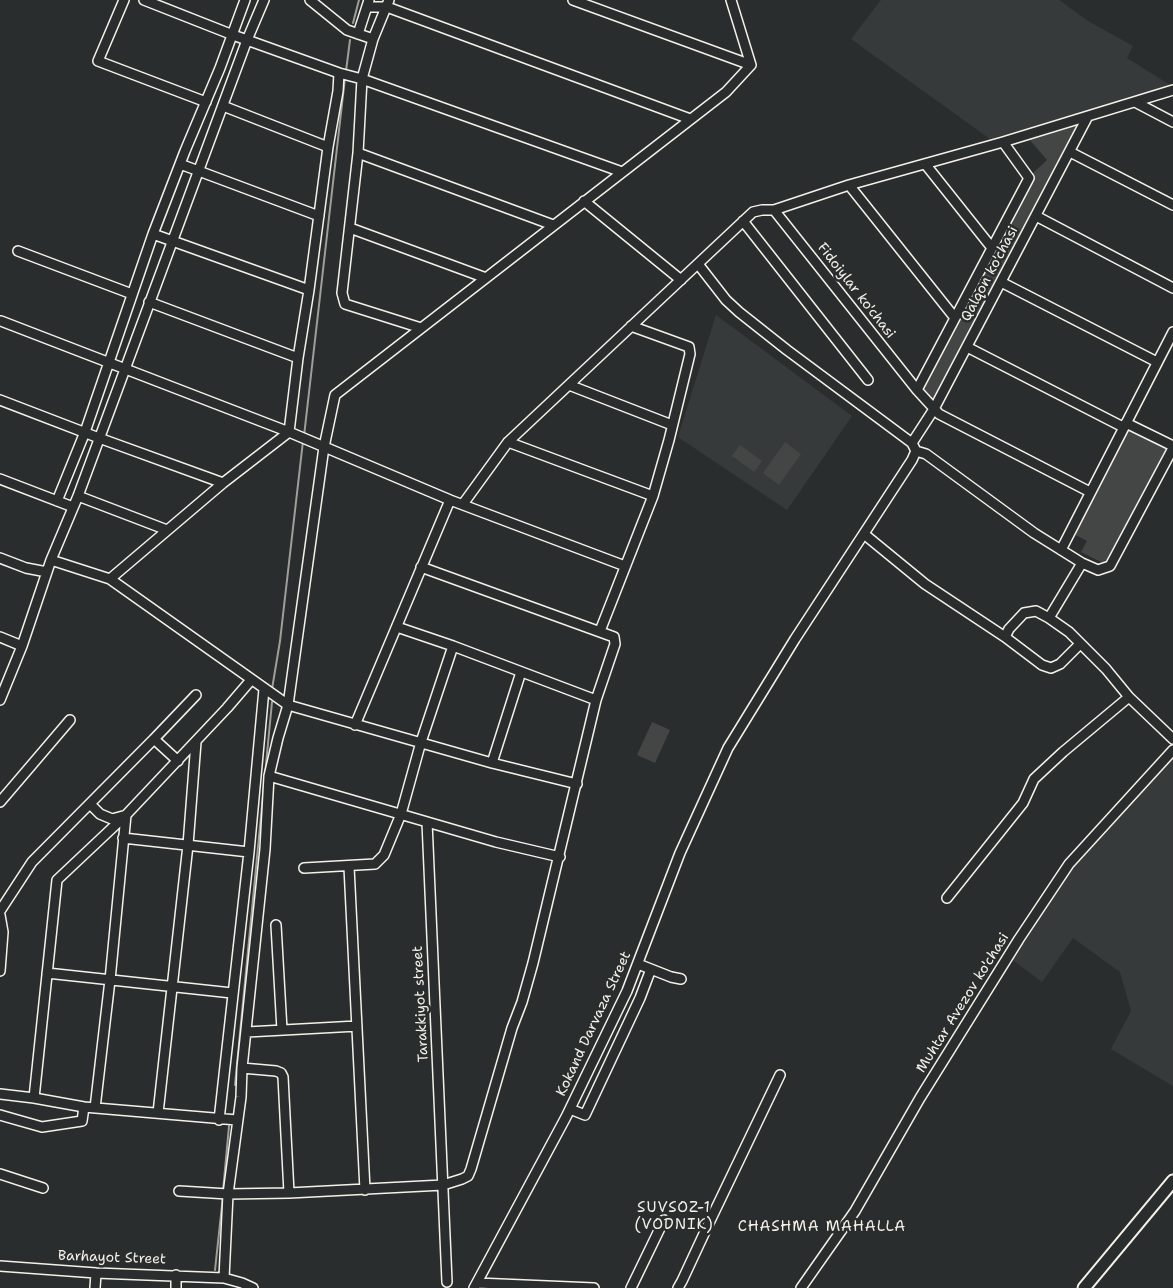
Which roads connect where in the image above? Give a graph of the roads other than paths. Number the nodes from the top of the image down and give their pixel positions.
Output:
1 (124, 0) edge
2 (144, 0) edge
3 (245, 0) edge
4 (264, 0) edge
5 (310, 0) edge
6 (573, 0) edge
7 (732, 0) edge
8 (368, 4) edge
9 (388, 4) edge
10 (358, 34) junction
11 (233, 35) junction
12 (373, 39) junction
13 (247, 40) junction
14 (751, 65) junction
15 (339, 74) junction
16 (362, 79) junction
17 (1173, 90) edge
18 (206, 102) junction
19 (1135, 102) junction
20 (223, 106) junction
21 (1088, 116) junction
22 (690, 119) junction
23 (1173, 122) edge
24 (1003, 142) junction
25 (328, 147) junction
26 (1070, 152) junction
27 (358, 153) junction
28 (180, 164) junction
29 (926, 165) junction
30 (198, 171) junction
31 (622, 172) junction
32 (850, 185) junction
33 (584, 201) junction
34 (1173, 205) edge
35 (774, 210) junction
36 (319, 216) junction
37 (1036, 216) junction
38 (743, 221) junction
39 (553, 226) junction
40 (350, 228) junction
41 (153, 234) junction
42 (172, 241) junction
43 (992, 248) junction
44 (18, 251) dead end
45 (698, 264) junction
46 (486, 278) junction
47 (681, 280) junction
48 (1001, 282) junction
49 (1173, 288) edge
50 (309, 290) junction
51 (132, 294) junction
52 (149, 302) junction
53 (955, 318) junction
54 (2, 321) dead end
55 (631, 326) junction
56 (421, 328) junction
57 (1173, 332) edge
58 (967, 347) junction
59 (298, 358) junction
60 (1157, 362) junction
61 (109, 363) junction
62 (124, 369) junction
63 (868, 380) dead end
64 (569, 386) junction
65 (917, 390) junction
66 (0, 400) edge
67 (934, 409) junction
68 (672, 425) junction
69 (1125, 425) junction
70 (85, 432) junction
71 (289, 432) junction
72 (99, 438) junction
73 (508, 442) junction
74 (324, 447) junction
75 (914, 447) junction
76 (1173, 447) edge
77 (0, 479) edge
78 (223, 483) junction
79 (1090, 492) junction
80 (78, 496) junction
81 (652, 496) junction
82 (450, 500) junction
83 (57, 501) junction
84 (463, 504) junction
85 (73, 507) junction
86 (167, 530) junction
87 (864, 534) junction
88 (1061, 550) junction
89 (0, 558) edge
90 (51, 560) junction
91 (1082, 563) junction
92 (626, 566) junction
93 (421, 567) junction
94 (47, 572) junction
95 (110, 579) junction
96 (1049, 618) junction
97 (397, 627) junction
98 (600, 632) junction
99 (0, 637) edge
100 (1005, 637) junction
101 (1080, 644) junction
102 (22, 646) junction
103 (453, 646) junction
104 (521, 672) junction
105 (251, 680) junction
106 (264, 689) junction
107 (196, 695) dead end
108 (1129, 697) junction
109 (0, 700) edge
110 (596, 700) junction
111 (288, 705) junction
112 (70, 720) dead end
113 (354, 725) junction
114 (154, 739) junction
115 (1173, 739) edge
116 (196, 742) junction
117 (421, 742) junction
118 (1173, 750) edge
119 (178, 761) junction
120 (492, 763) junction
121 (270, 776) junction
122 (577, 784) junction
123 (0, 802) edge
124 (91, 805) junction
125 (401, 814) junction
126 (126, 815) junction
127 (426, 822) junction
128 (123, 838) junction
129 (188, 845) junction
130 (249, 852) junction
131 (560, 857) junction
132 (349, 866) junction
133 (304, 868) dead end
134 (947, 898) dead end
135 (0, 910) edge
136 (0, 915) edge
137 (276, 925) dead end
138 (638, 964) junction
139 (651, 969) junction
140 (0, 971) edge
141 (47, 973) junction
142 (681, 979) dead end
143 (110, 980) junction
144 (171, 986) junction
145 (232, 993) junction
146 (358, 1026) junction
147 (282, 1030) junction
148 (247, 1032) junction
149 (242, 1068) junction
150 (780, 1075) dead end
151 (0, 1094) edge
152 (34, 1098) junction
153 (84, 1107) junction
154 (95, 1108) junction
155 (570, 1109) junction
156 (158, 1113) junction
157 (0, 1115) edge
158 (218, 1120) junction
159 (237, 1120) junction
160 (0, 1174) edge
161 (1173, 1181) edge
162 (442, 1185) junction
163 (43, 1188) dead end
164 (365, 1190) junction
165 (178, 1191) dead end
166 (1173, 1191) edge
167 (289, 1193) junction
168 (228, 1194) junction
169 (664, 1220) dead end
170 (0, 1266) edge
171 (96, 1272) junction
172 (176, 1275) junction
173 (224, 1278) junction
174 (447, 1282) dead end
175 (476, 1285) edge
176 (95, 1288) edge
177 (176, 1288) edge
178 (254, 1288) edge
179 (594, 1288) edge
180 (631, 1288) edge
181 (678, 1288) edge
182 (801, 1288) edge
183 (1084, 1288) edge
184 (1093, 1288) edge

1 - 18 street
2 - 11 street
3 - 11 street
4 - 13 street
5 - 10 street
6 - 14 street
7 - 14 street
8 - 9 street
8 - 10 street
9 - 12 street
9 - 22 street
10 - 12 street
11 - 13 street
11 - 18 street
12 - 16 street
13 - 15 street
13 - 20 street
14 - 22 street
15 - 16 street
15 - 25 street
16 - 27 street
16 - 31 street
17 - 19 street
18 - 28 street
19 - 21 street
19 - 23 street
20 - 25 street
20 - 30 street
21 - 24 street
21 - 26 street, Qalqon ko'chasi
22 - 31 street
24 - 29 street
24 - 43 street
25 - 36 street
26 - 34 street
26 - 37 street, Qalqon ko'chasi
27 - 39 street
27 - 40 street
28 - 30 street
28 - 41 street
29 - 32 street
29 - 43 street
30 - 36 street
30 - 42 street
31 - 33 street
32 - 35 street
32 - 53 street
33 - 39 street
33 - 47 street
35 - 38 street
35 - 65 street, Fidoiylar ko'chasi
36 - 50 street
37 - 48 street, Qalqon ko'chasi
37 - 49 street
38 - 45 street
38 - 63 street
39 - 46 street
40 - 46 street
40 - 56 street
41 - 42 street
41 - 51 street
42 - 50 street
42 - 52 street
43 - 53 street
44 - 51 street
45 - 47 street
45 - 75 street
46 - 56 street
47 - 55 street
48 - 58 street, Qalqon ko'chasi
48 - 60 street
50 - 59 street
51 - 61 street
52 - 59 street
52 - 62 street
53 - 65 street
54 - 61 street
55 - 64 street
55 - 68 street
56 - 74 street
57 - 60 street
58 - 67 street, Qalqon ko'chasi
58 - 69 street
59 - 71 street
60 - 69 street
61 - 62 street
61 - 70 street
62 - 71 street
62 - 72 street
64 - 68 street
64 - 73 street
65 - 67 street, Fidoiylar ko'chasi
66 - 70 street
67 - 75 street, Qalqon ko'chasi
67 - 79 street, Fidoiylar ko'chasi
68 - 81 street
69 - 76 street
69 - 79 street
70 - 72 street
70 - 83 street
71 - 74 street
71 - 78 street
72 - 78 street
72 - 80 street
73 - 81 street
73 - 84 street
74 - 82 street
74 - 111 street
75 - 87 street, Qalqon ko'chasi
75 - 88 street
76 - 91 street
77 - 83 street
78 - 86 street
79 - 88 street
80 - 85 street
80 - 86 street
81 - 92 street
82 - 84 street
82 - 93 street
83 - 85 street
84 - 92 street
85 - 90 street
86 - 95 street
87 - 100 street
87 - 138 street, Kokand Darvaza Street
88 - 91 street
89 - 94 street
90 - 94 street
90 - 95 street
91 - 96 street
92 - 98 street
93 - 97 street
93 - 98 street
94 - 102 street
95 - 105 street
96 - 100 street
96 - 101 street
97 - 103 street
97 - 113 street
98 - 110 street
99 - 102 street
100 - 101 street
101 - 108 street
102 - 109 street
103 - 104 street
103 - 117 street
104 - 110 street
104 - 120 street
105 - 106 street
105 - 116 street
106 - 111 street
106 - 130 street
107 - 114 street
108 - 115 street
108 - 134 street
110 - 122 street
111 - 113 street
111 - 121 street
112 - 123 street
113 - 117 street
114 - 119 street
114 - 124 street
116 - 119 street
116 - 129 street
117 - 120 street
117 - 125 street
118 - 182 street, Muhtar Avezov ko'chasi
119 - 126 street
120 - 122 street
121 - 125 street
121 - 148 street
122 - 131 street
124 - 126 street
124 - 135 street
125 - 127 street
125 - 132 street
126 - 128 street
126 - 141 street
127 - 131 street
127 - 162 street, Tarakkiyot street
128 - 129 street
128 - 143 street
129 - 130 street
129 - 144 street
130 - 145 street
131 - 162 street
132 - 133 street
132 - 146 street
136 - 140 street
137 - 147 street
138 - 139 street
138 - 155 street, Kokand Darvaza Street
139 - 142 street
139 - 155 street
141 - 143 street
141 - 152 street
143 - 144 street
143 - 154 street
144 - 145 street
144 - 156 street
145 - 158 street
146 - 147 street
146 - 164 street
147 - 148 street
148 - 149 street
149 - 159 street
149 - 167 street
150 - 181 street
151 - 152 street
152 - 153 street
153 - 154 street
153 - 157 street
154 - 156 street
155 - 175 street, Kokand Darvaza Street
156 - 158 street
158 - 159 street
159 - 168 street
160 - 163 street
161 - 183 main road
162 - 164 street
162 - 174 street, Tarakkiyot street
164 - 167 street
165 - 168 street
166 - 184 main road
167 - 168 street
168 - 173 street
169 - 180 street
170 - 171 street, Barhayot Street
171 - 172 street, Barhayot Street
171 - 176 street
172 - 173 street, Barhayot Street
172 - 177 street
173 - 178 street, Barhayot Street
175 - 179 street

